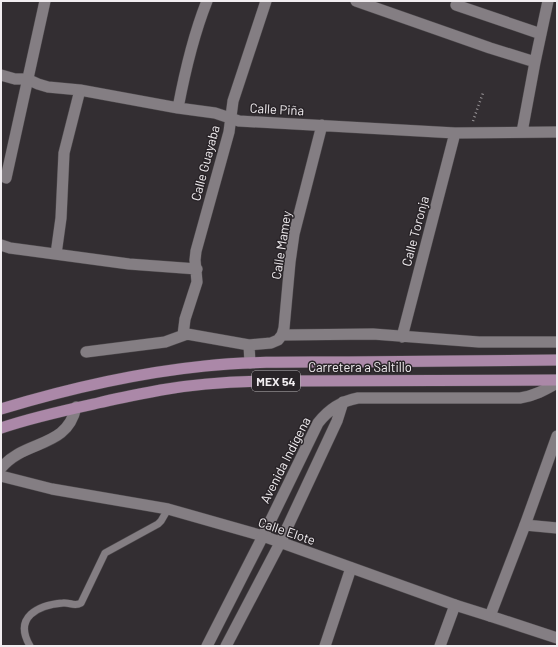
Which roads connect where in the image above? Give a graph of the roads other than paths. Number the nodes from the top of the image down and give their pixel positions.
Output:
1 (45, 1) edge
2 (207, 1) edge
3 (266, 1) edge
4 (356, 1) edge
5 (548, 1) edge
6 (456, 5) dead end
7 (541, 34) junction
8 (534, 62) junction
9 (1, 76) edge
10 (27, 79) junction
11 (80, 90) junction
12 (178, 108) junction
13 (231, 119) junction
14 (322, 125) junction
15 (522, 132) junction
16 (557, 132) edge
17 (455, 133) junction
18 (6, 178) dead end
19 (1, 245) edge
20 (56, 254) junction
21 (197, 269) junction
22 (183, 335) junction
23 (282, 335) junction
24 (402, 337) junction
25 (557, 342) edge
26 (249, 345) junction
27 (86, 352) dead end
28 (557, 360) edge
29 (250, 363) junction
30 (557, 381) edge
31 (343, 402) junction
32 (76, 407) junction
33 (1, 409) edge
34 (1, 428) edge
35 (557, 436) edge
36 (1, 468) edge
37 (1, 476) edge
38 (168, 509) junction
39 (525, 525) junction
40 (557, 528) edge
41 (263, 536) junction
42 (280, 543) junction
43 (350, 568) junction
44 (455, 605) junction
45 (490, 616) junction
46 (557, 638) edge
47 (30, 646) edge
48 (207, 646) edge
49 (226, 646) edge
50 (325, 646) edge
51 (440, 646) edge

1 - 10 street
2 - 12 street
3 - 13 street, Calle Guayaba
4 - 8 street
5 - 7 street
6 - 7 street
7 - 8 street
8 - 15 street
9 - 10 street, Calle Piña
10 - 11 street, Calle Piña
10 - 18 street
11 - 12 street, Calle Piña
11 - 20 street
12 - 13 street, Calle Piña
13 - 14 street, Calle Piña
13 - 21 street, Calle Guayaba
14 - 17 street, Calle Piña
14 - 23 street, Calle Mamey
15 - 16 street, Calle Piña
15 - 17 street, Calle Piña
17 - 24 street, Calle Toronja
19 - 20 street
20 - 21 street
21 - 22 street, Calle Guayaba
22 - 26 street
22 - 27 street
23 - 24 street
23 - 26 street
24 - 25 street
26 - 29 street
28 - 29 main road, Carretera a Saltillo / MEX 54
29 - 33 main road, Carretera a Saltillo / MEX 54
30 - 31 street, Avenida Indígena
30 - 32 main road, Carretera a Saltillo / MEX 54
31 - 41 street, Avenida Indígena
31 - 42 street
32 - 34 main road, Carretera a Saltillo / MEX 54
32 - 36 street
35 - 39 street
37 - 38 street, Calle Elote
38 - 41 street, Calle Elote
38 - 47 lane
39 - 40 street
39 - 45 street
41 - 42 street, Calle Elote
41 - 48 street, Avenida Indígena
42 - 43 street, Calle Elote
42 - 49 street
43 - 44 street, Calle Elote
43 - 50 street
44 - 45 street, Calle Elote
44 - 51 street
45 - 46 street, Calle Elote

